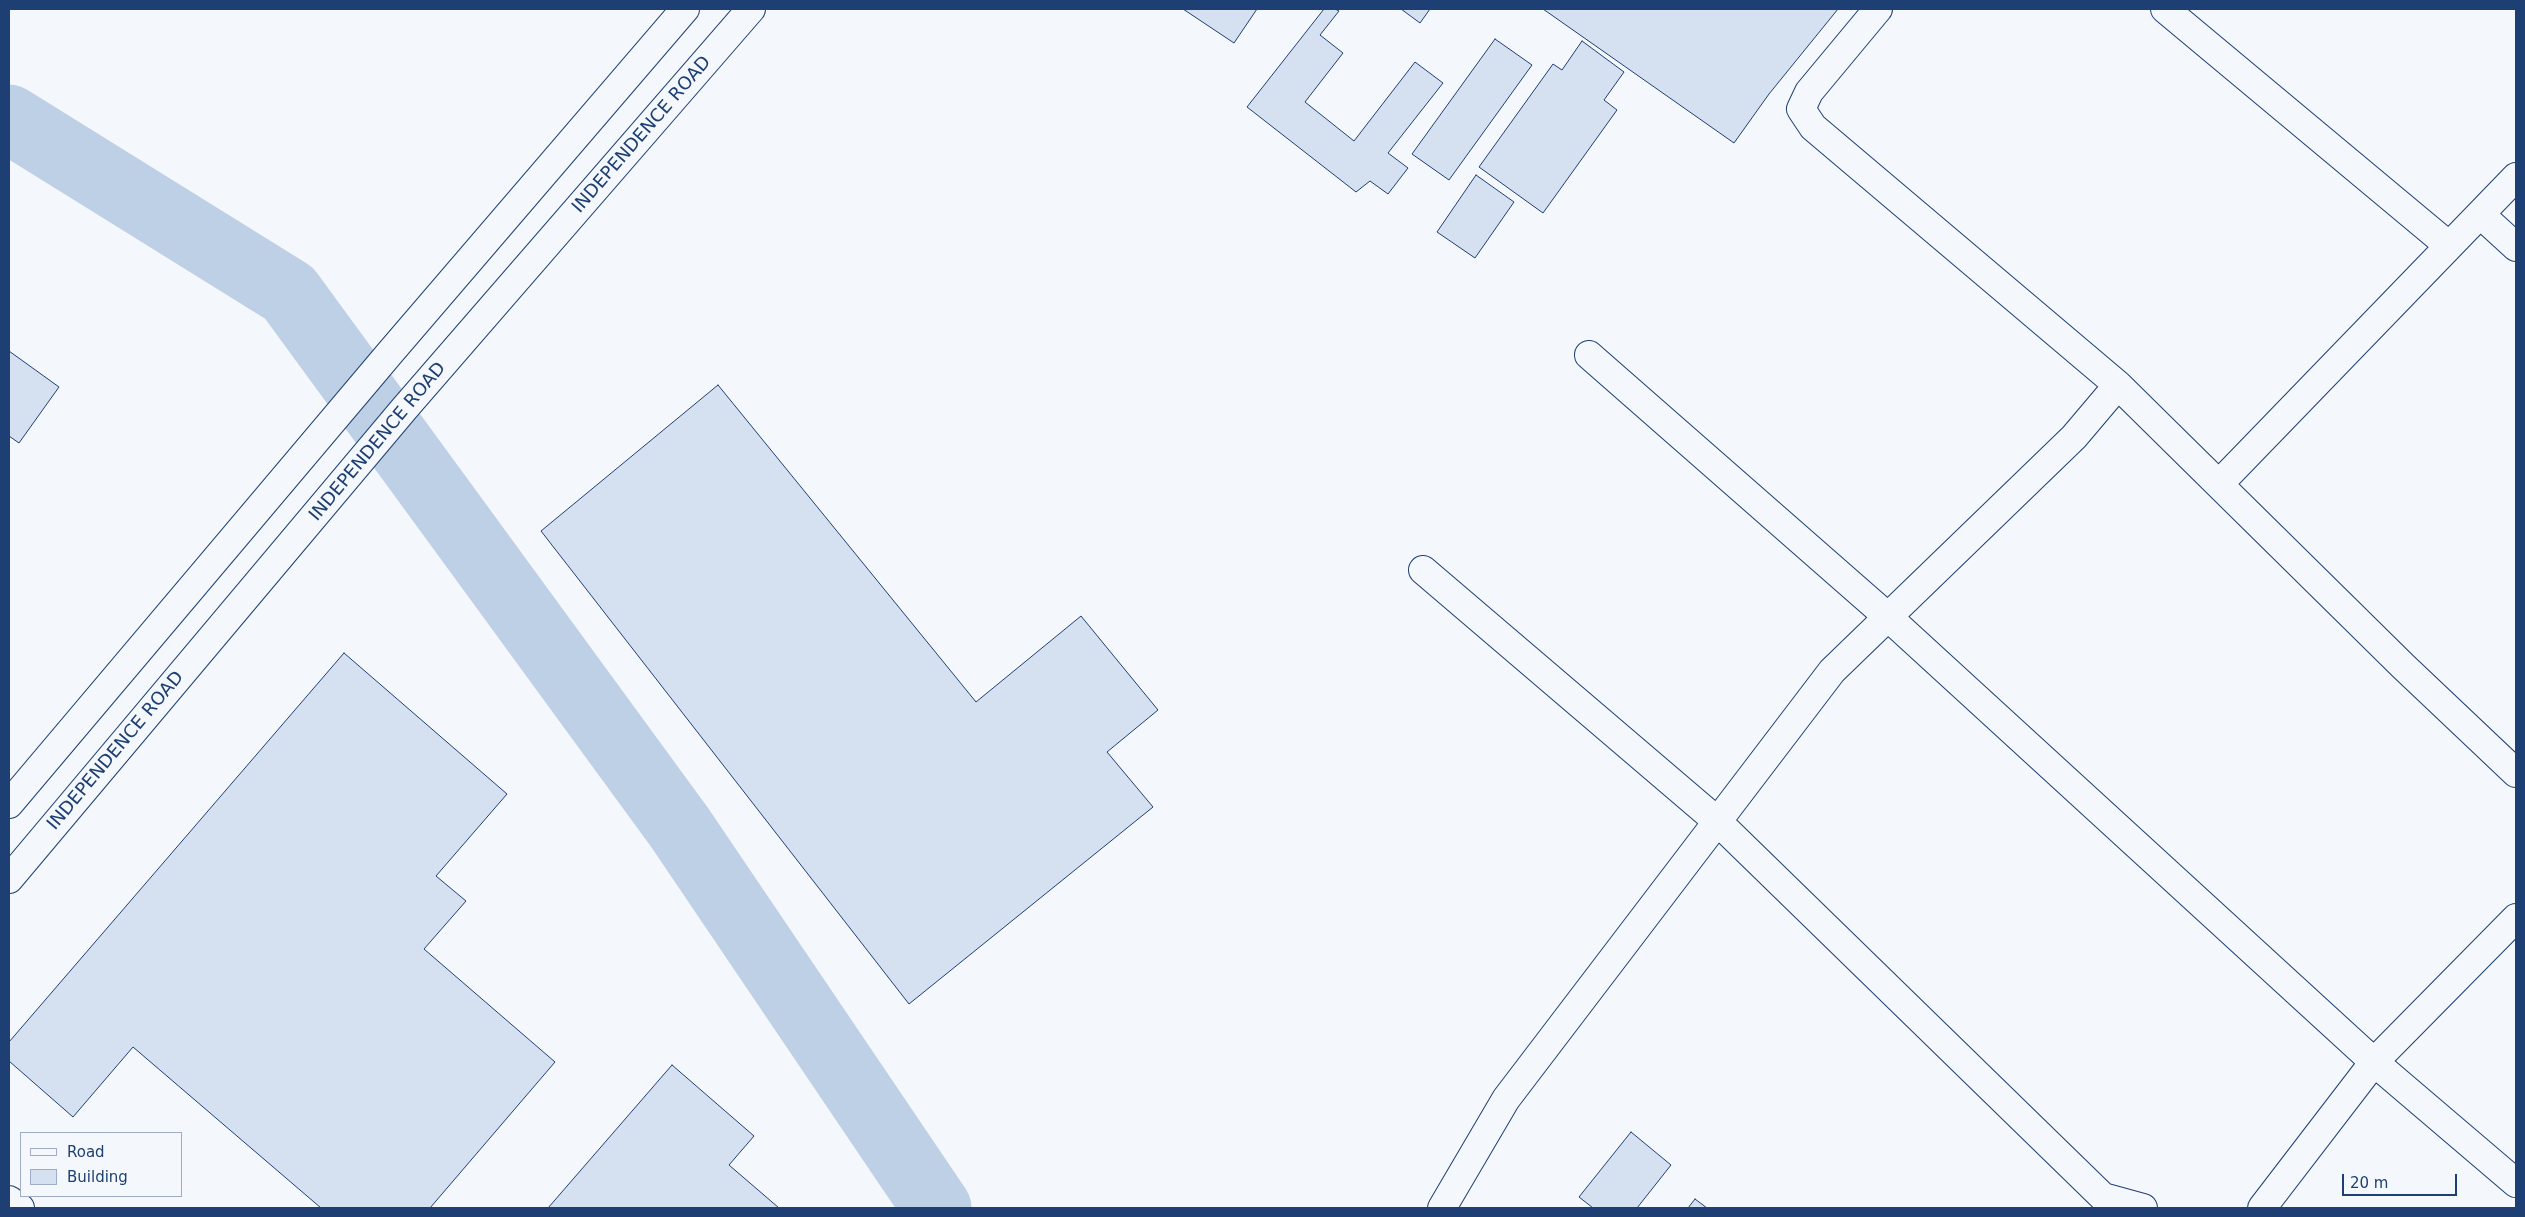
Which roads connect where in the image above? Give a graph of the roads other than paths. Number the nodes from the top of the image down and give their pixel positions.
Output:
1 (685, 9) edge
2 (751, 9) edge
3 (1878, 9) edge
4 (2165, 9) edge
5 (2516, 177) edge
6 (2481, 214) junction
7 (2448, 245) junction
8 (2516, 247) edge
9 (1588, 354) dead end
10 (2118, 385) junction
11 (2219, 484) junction
12 (1423, 570) dead end
13 (1888, 617) junction
14 (2516, 773) edge
15 (9, 804) edge
16 (1717, 821) junction
17 (9, 879) edge
18 (2516, 918) edge
19 (2374, 1062) junction
20 (2516, 1183) edge
21 (9, 1200) edge
22 (2094, 1202) edge
23 (20, 1208) edge
24 (1442, 1208) edge
25 (2143, 1208) edge
26 (2262, 1208) edge

1 - 15 street
2 - 17 street, INDEPENDENCE ROAD
3 - 10 street
4 - 7 street
5 - 6 street
6 - 7 street
6 - 8 street
7 - 11 street
9 - 13 street
10 - 11 street
10 - 13 street
11 - 14 street
12 - 16 street
13 - 16 street
13 - 19 street
16 - 22 street
16 - 24 street
18 - 19 street
19 - 20 street
19 - 26 street
21 - 23 street
22 - 25 street

